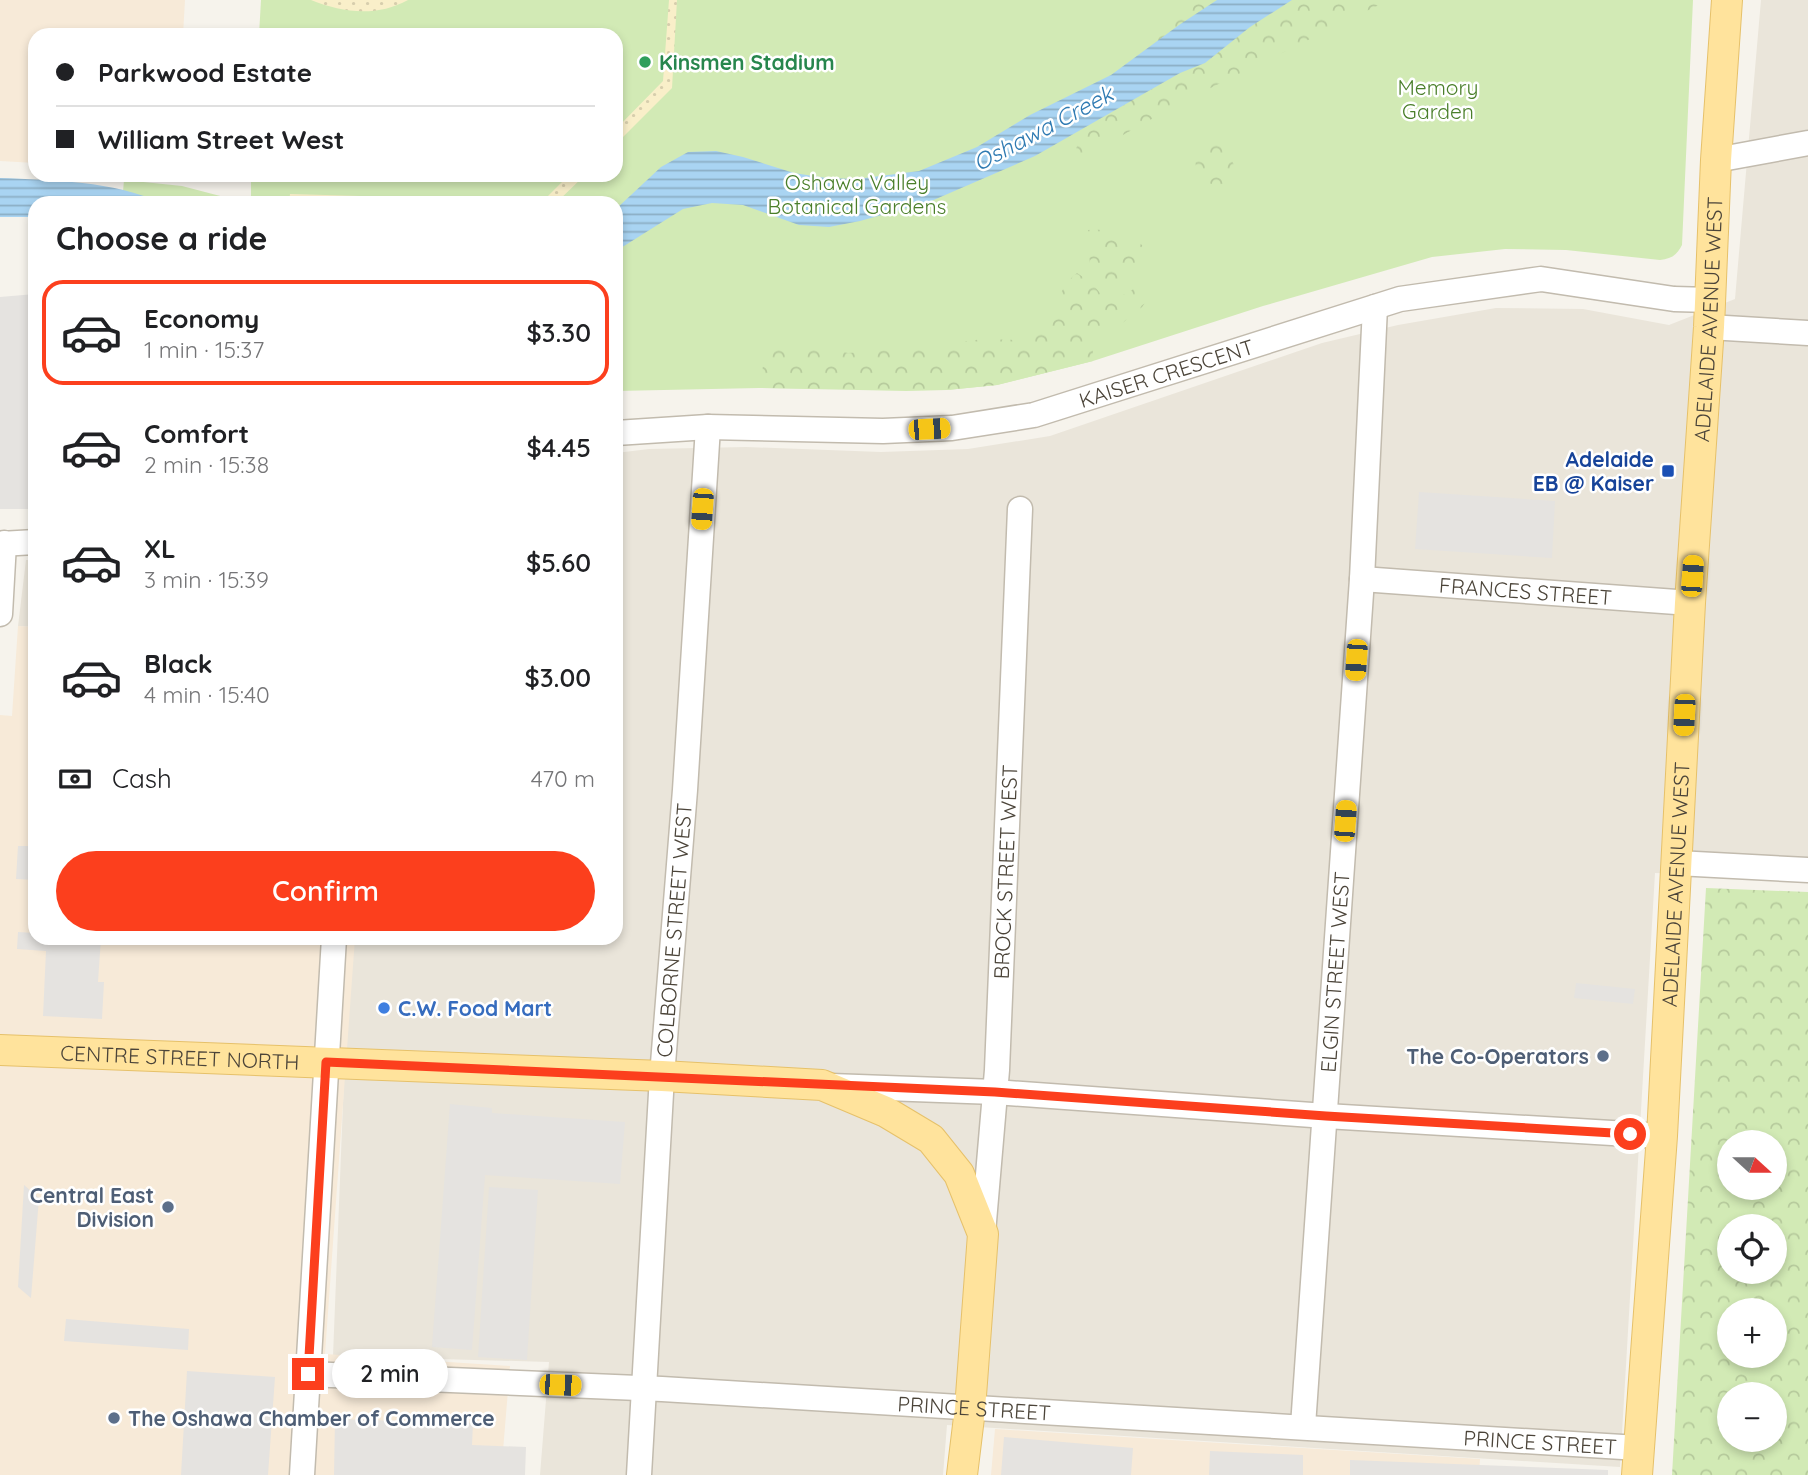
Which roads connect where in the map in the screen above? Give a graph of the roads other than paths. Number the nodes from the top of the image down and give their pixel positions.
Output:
1 (1727, 0) edge
2 (1808, 144) edge
3 (1716, 160) junction
4 (1375, 307) junction
5 (1709, 313) junction
6 (1808, 332) edge
7 (708, 427) junction
8 (623, 433) edge
9 (1020, 509) dead end
10 (28, 542) edge
11 (2, 544) edge
12 (1362, 579) junction
13 (1690, 603) junction
14 (0, 614) edge
15 (1676, 863) junction
16 (1808, 870) edge
17 (334, 945) edge
18 (0, 1050) edge
19 (326, 1062) junction
20 (662, 1076) junction
21 (822, 1085) junction
22 (995, 1092) junction
23 (1326, 1116) junction
24 (1662, 1136) junction
25 (930, 1139) joint
26 (984, 1234) junction
27 (308, 1374) junction
28 (645, 1389) junction
29 (970, 1409) junction
30 (1303, 1426) junction
31 (1638, 1462) edge
32 (302, 1475) edge
33 (639, 1475) edge
34 (962, 1475) edge

1 - 3 main road, ADELAIDE AVENUE WEST
2 - 3 street
3 - 5 main road, ADELAIDE AVENUE WEST
4 - 5 street, KAISER CRESCENT
4 - 7 street, KAISER CRESCENT
4 - 12 street, ELGIN STREET WEST
5 - 6 street, KAISER CRESCENT
5 - 13 main road, ADELAIDE AVENUE WEST
7 - 8 street, KAISER CRESCENT
7 - 20 street, COLBORNE STREET WEST
9 - 22 street, BROCK STREET WEST
10 - 11 street
11 - 14 street
12 - 13 street, FRANCES STREET
12 - 23 street, ELGIN STREET WEST
13 - 15 main road, ADELAIDE AVENUE WEST
15 - 16 street
15 - 24 main road, ADELAIDE AVENUE WEST
17 - 19 street
18 - 19 main road, CENTRE STREET NORTH
19 - 20 main road, CENTRE STREET NORTH
19 - 27 street
20 - 21 main road, CENTRE STREET NORTH
20 - 28 street, COLBORNE STREET WEST
21 - 22 street, CENTRE STREET NORTH
21 - 25 main road, CENTRE STREET NORTH
22 - 23 street, CENTRE STREET NORTH
22 - 26 street, BROCK STREET WEST
23 - 24 street, CENTRE STREET NORTH
23 - 30 street, ELGIN STREET WEST
24 - 31 main road, ADELAIDE AVENUE WEST
25 - 26 main road, BROCK STREET WEST
26 - 29 main road, BROCK STREET WEST
27 - 28 street, PRINCE STREET
27 - 32 street
28 - 29 street, PRINCE STREET
28 - 33 street, COLBORNE STREET WEST
29 - 30 street, PRINCE STREET
29 - 34 main road, BROCK STREET WEST
30 - 31 street, PRINCE STREET

